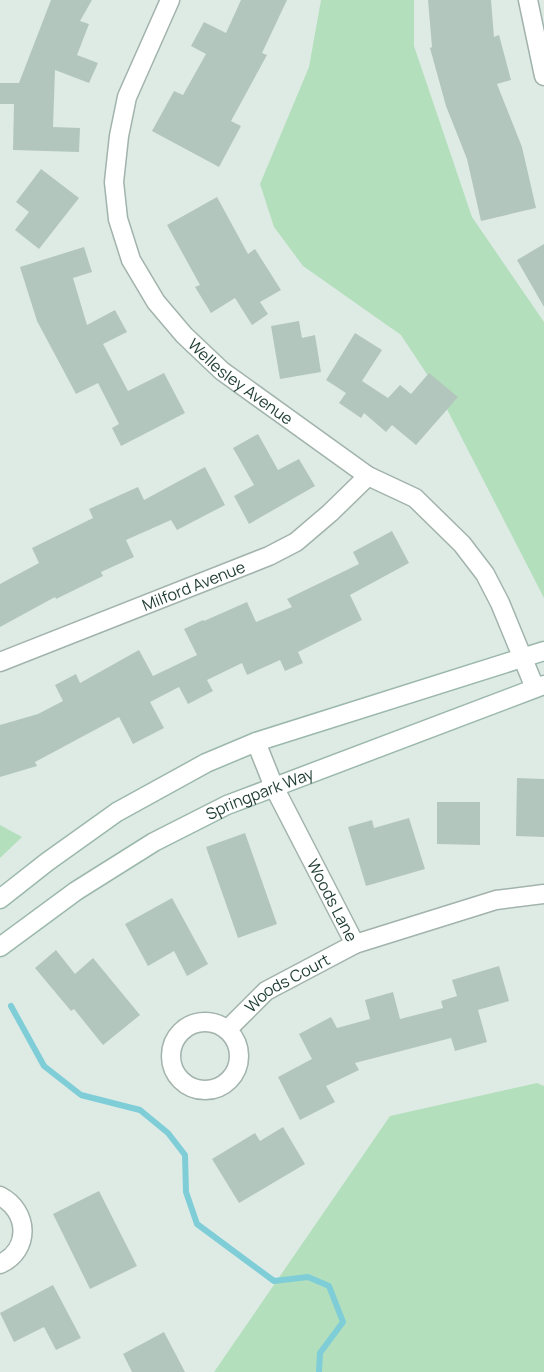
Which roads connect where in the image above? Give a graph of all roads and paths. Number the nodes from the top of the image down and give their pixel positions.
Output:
1 (170, 0) edge
2 (528, 0) edge
3 (544, 76) edge
4 (368, 476) junction
5 (544, 651) edge
6 (522, 657) junction
7 (0, 662) edge
8 (539, 687) edge
9 (255, 742) junction
10 (274, 787) junction
11 (544, 894) edge
12 (0, 899) edge
13 (355, 944) junction
14 (0, 947) edge
15 (228, 1029) dead end
16 (0, 1196) edge
17 (0, 1264) edge

1 - 4 street, Wellesley Avenue
2 - 3 street
4 - 6 street, Wellesley Avenue
4 - 7 street, Milford Avenue
5 - 6 street
6 - 8 street, Wellesley Avenue
6 - 9 street
8 - 10 street, Springpark Way
9 - 10 street, Woods Lane
9 - 12 street
10 - 13 street, Woods Lane
10 - 14 street, Springpark Way
11 - 13 street, Woods Lane
13 - 15 street, Woods Court
16 - 17 street

